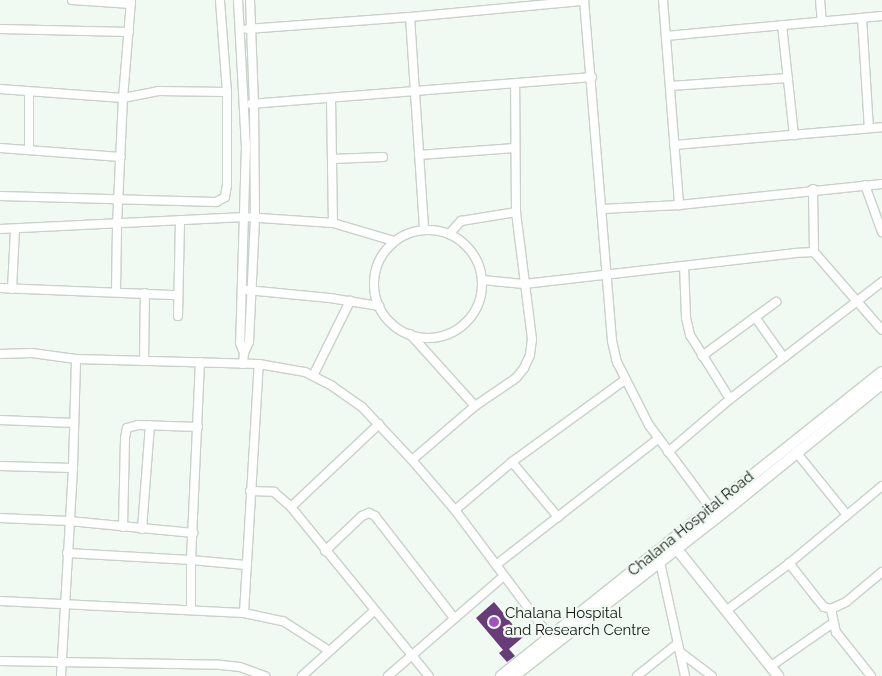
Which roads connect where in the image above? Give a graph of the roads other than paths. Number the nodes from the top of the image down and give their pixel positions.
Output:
1 (72, 0) edge
2 (220, 0) edge
3 (238, 0) edge
4 (250, 0) edge
5 (584, 0) edge
6 (663, 0) edge
7 (820, 0) edge
8 (131, 2) edge
9 (882, 16) edge
10 (410, 17) junction
11 (862, 18) junction
12 (822, 22) junction
13 (782, 26) junction
14 (252, 28) junction
15 (0, 29) edge
16 (241, 30) junction
17 (129, 32) junction
18 (666, 36) junction
19 (592, 77) junction
20 (788, 78) junction
21 (515, 84) junction
22 (670, 86) junction
23 (0, 89) edge
24 (414, 91) junction
25 (30, 92) junction
26 (227, 92) junction
27 (123, 98) junction
28 (331, 98) junction
29 (244, 104) junction
30 (254, 104) junction
31 (882, 127) edge
32 (869, 128) junction
33 (794, 135) junction
34 (674, 145) junction
35 (0, 148) edge
36 (515, 148) junction
37 (29, 150) junction
38 (419, 154) junction
39 (121, 157) junction
40 (383, 157) dead end
41 (332, 160) junction
42 (882, 184) edge
43 (865, 185) junction
44 (813, 189) junction
45 (0, 196) edge
46 (118, 200) junction
47 (679, 205) junction
48 (602, 209) junction
49 (516, 212) junction
50 (245, 217) junction
51 (255, 218) junction
52 (180, 220) junction
53 (333, 223) junction
54 (117, 225) junction
55 (0, 229) edge
56 (14, 229) junction
57 (424, 230) junction
58 (882, 232) edge
59 (449, 234) junction
60 (394, 241) junction
61 (814, 252) junction
62 (684, 266) junction
63 (607, 276) junction
64 (482, 280) junction
65 (882, 282) edge
66 (524, 284) junction
67 (0, 288) edge
68 (12, 288) junction
69 (242, 290) junction
70 (251, 290) junction
71 (116, 291) junction
72 (145, 293) junction
73 (178, 295) junction
74 (350, 301) junction
75 (776, 302) dead end
76 (856, 302) junction
77 (379, 306) junction
78 (178, 316) dead end
79 (755, 317) junction
80 (882, 330) edge
81 (410, 334) junction
82 (244, 353) junction
83 (0, 354) edge
84 (702, 356) junction
85 (784, 358) junction
86 (76, 359) junction
87 (144, 360) junction
88 (200, 362) junction
89 (244, 364) junction
90 (259, 364) junction
91 (882, 372) edge
92 (313, 376) junction
93 (625, 380) junction
94 (882, 384) edge
95 (730, 399) junction
96 (475, 406) junction
97 (0, 420) edge
98 (74, 423) junction
99 (379, 424) junction
100 (150, 425) junction
101 (198, 427) junction
102 (658, 439) junction
103 (668, 452) junction
104 (796, 452) junction
105 (412, 460) junction
106 (512, 462) junction
107 (0, 466) edge
108 (73, 468) junction
109 (882, 486) edge
110 (250, 491) junction
111 (291, 508) junction
112 (455, 510) junction
113 (714, 512) junction
114 (847, 515) junction
115 (558, 517) junction
116 (0, 518) edge
117 (69, 521) junction
118 (123, 527) junction
119 (142, 529) junction
120 (193, 533) junction
121 (676, 548) junction
122 (324, 551) junction
123 (67, 553) junction
124 (191, 560) junction
125 (660, 562) junction
126 (789, 563) junction
127 (246, 565) junction
128 (496, 565) junction
129 (882, 572) edge
130 (504, 576) junction
131 (0, 602) edge
132 (64, 604) junction
133 (191, 609) junction
134 (831, 609) junction
135 (728, 610) junction
136 (374, 611) junction
137 (244, 613) junction
138 (454, 618) junction
139 (833, 624) junction
140 (552, 640) junction
141 (678, 648) junction
142 (328, 650) junction
143 (412, 654) junction
144 (0, 661) edge
145 (62, 662) junction
146 (771, 666) junction
147 (61, 676) edge
148 (265, 676) edge
149 (302, 676) edge
150 (388, 676) edge
151 (429, 676) edge
152 (501, 676) edge
153 (514, 676) edge
154 (637, 676) edge
155 (685, 676) edge
156 (712, 676) edge
157 (778, 676) edge
158 (871, 676) edge

1 - 8 street
2 - 26 street
3 - 16 street
4 - 14 street
5 - 10 street
5 - 19 street
6 - 18 street
7 - 12 street
8 - 17 street
9 - 11 street
10 - 14 street
10 - 24 street
11 - 12 street
11 - 32 street
12 - 13 street
13 - 18 street
13 - 20 street
14 - 16 street
14 - 30 street
15 - 17 street
16 - 29 street
17 - 27 street
18 - 22 street
19 - 21 street
19 - 48 street
20 - 22 street
20 - 33 street
21 - 24 street
21 - 36 street
22 - 34 street
23 - 25 street
24 - 28 street
24 - 38 street
25 - 27 street
25 - 37 street
26 - 27 street
26 - 46 street
27 - 39 street
28 - 30 street
28 - 41 street
29 - 30 street
29 - 50 street
30 - 51 street
31 - 32 street
32 - 33 street
33 - 34 street
34 - 47 street
35 - 37 street
36 - 38 street
36 - 49 street
37 - 39 street
38 - 57 street
39 - 46 street
40 - 41 street
41 - 53 street
42 - 43 street
43 - 44 street
43 - 58 street
44 - 47 street
44 - 61 street
45 - 46 street
46 - 54 street
47 - 48 street
48 - 63 street
49 - 59 street
49 - 66 street
50 - 51 street
50 - 52 street
50 - 69 street
51 - 53 street
51 - 70 street
52 - 54 street
52 - 73 street
53 - 60 street
54 - 56 street
54 - 71 street
55 - 56 street
56 - 68 street
57 - 59 street
57 - 60 street
59 - 64 street
60 - 77 street
61 - 62 street
61 - 76 street
62 - 63 street
62 - 84 street
63 - 66 street
63 - 93 street
64 - 66 street
64 - 81 street
65 - 76 street
66 - 96 street
67 - 68 street
68 - 71 street
69 - 70 street
69 - 82 street
70 - 74 street
70 - 82 street
71 - 72 street
72 - 73 street
72 - 87 street
73 - 78 street
74 - 77 street
74 - 92 street
75 - 79 street
76 - 80 street
76 - 85 street
77 - 81 street
79 - 84 street
79 - 85 street
81 - 96 street
82 - 89 street
83 - 86 street
84 - 95 street
85 - 95 street
86 - 87 street
86 - 98 street
87 - 88 street
88 - 89 street
88 - 101 street
89 - 90 street
90 - 92 street
90 - 110 street
91 - 113 street, Chalana Hospital Road
92 - 99 street
93 - 102 street
93 - 106 street
94 - 104 street, Chalana Hospital Road
95 - 103 street
96 - 105 street
97 - 98 street
98 - 108 street
99 - 105 street
99 - 111 street
100 - 101 street
100 - 118 street
100 - 119 street
101 - 120 street
102 - 103 street
102 - 115 street
103 - 113 street
104 - 113 street, Chalana Hospital Road
104 - 114 street
105 - 112 street
106 - 112 street
106 - 115 street
107 - 108 street
108 - 117 street
109 - 114 street
110 - 111 street
110 - 127 street
111 - 122 street
112 - 128 street
113 - 121 street, Chalana Hospital Road
113 - 140 street, Chalana Hospital Road
114 - 126 street
115 - 128 street
116 - 117 street
117 - 118 street
117 - 123 street
118 - 119 street
119 - 120 street
120 - 124 street
121 - 125 street, Chalana Hospital Road
121 - 135 street
122 - 136 street
122 - 138 street
123 - 124 street
123 - 132 street
124 - 127 street
124 - 133 street
125 - 140 street, Chalana Hospital Road
125 - 141 street
126 - 134 street
126 - 135 street
127 - 137 street
128 - 130 street
129 - 134 street
130 - 138 street
130 - 140 street
131 - 132 street
132 - 133 street
132 - 145 street
133 - 137 street
134 - 139 street
135 - 146 street
136 - 142 street
136 - 143 street
137 - 142 street
138 - 143 street
139 - 146 street
139 - 158 street
140 - 152 street, Chalana Hospital Road
140 - 153 street, Chalana Hospital Road
141 - 154 street
141 - 155 street
141 - 156 street
142 - 149 street
143 - 150 street
143 - 151 street
144 - 145 street
145 - 147 street
145 - 148 street
146 - 157 street

